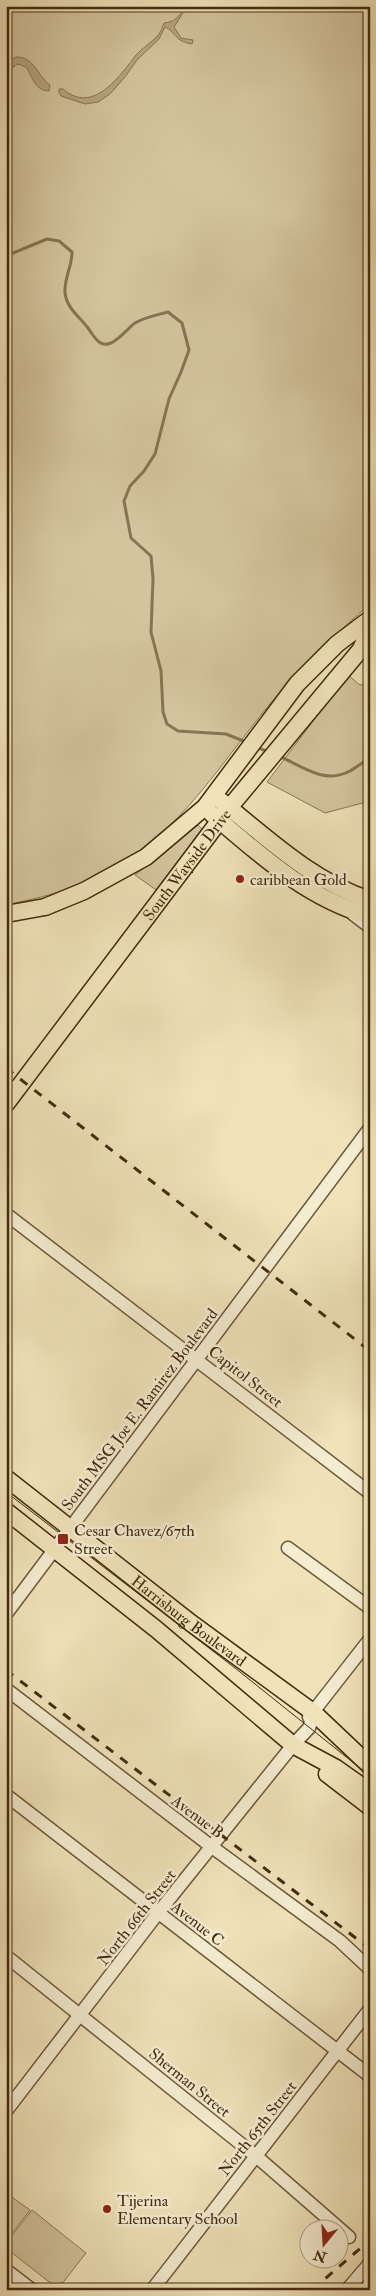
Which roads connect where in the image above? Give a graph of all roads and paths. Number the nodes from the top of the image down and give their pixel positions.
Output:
1 (370, 619) edge
2 (370, 628) edge
3 (209, 801) junction
4 (225, 814) junction
5 (370, 900) edge
6 (349, 911) junction
7 (6, 914) edge
8 (370, 916) edge
9 (370, 926) edge
10 (6, 1104) edge
11 (370, 1128) edge
12 (6, 1214) edge
13 (197, 1359) junction
14 (6, 1478) edge
15 (370, 1493) edge
16 (6, 1511) edge
17 (70, 1528) junction
18 (288, 1548) dead end
19 (56, 1550) junction
20 (370, 1608) edge
21 (6, 1614) edge
22 (370, 1639) edge
23 (6, 1689) edge
24 (314, 1713) junction
25 (342, 1738) junction
26 (293, 1745) junction
27 (370, 1753) edge
28 (370, 1766) edge
29 (370, 1792) edge
30 (6, 1795) edge
31 (370, 1808) edge
32 (212, 1847) junction
33 (158, 1913) junction
34 (6, 1956) edge
35 (370, 1969) edge
36 (370, 2009) edge
37 (80, 2014) junction
38 (337, 2051) junction
39 (370, 2076) edge
40 (6, 2111) edge
41 (256, 2156) junction
42 (349, 2237) dead end
43 (370, 2263) edge
44 (6, 2270) edge
45 (32, 2290) edge
46 (152, 2290) edge
47 (348, 2290) edge

1 - 3 main road, South Wayside Drive
2 - 4 main road, South Wayside Drive
3 - 4 main road
3 - 7 main road, South Wayside Drive
4 - 5 main road
4 - 6 main road
4 - 10 main road, South Wayside Drive
6 - 8 main road
6 - 9 street
11 - 13 street, South MSG Joe E. Ramirez Boulevard
12 - 13 street, Capitol Street
13 - 15 street, Capitol Street
13 - 17 street, South MSG Joe E. Ramirez Boulevard
14 - 17 main road, Harrisburg Boulevard
16 - 19 main road, Harrisburg Boulevard
17 - 19 street, South MSG Joe E. Ramirez Boulevard
17 - 24 main road, Harrisburg Boulevard
18 - 20 street
19 - 21 street, South MSG Joe E. Ramirez Boulevard
19 - 26 main road, Harrisburg Boulevard
22 - 24 street, North 66th Street
23 - 32 street, Avenue B
24 - 25 main road, Harrisburg Boulevard
24 - 26 street, North 66th Street
25 - 27 main road
25 - 28 main road, Harrisburg Boulevard
26 - 29 main road, Harrisburg Boulevard
26 - 31 main road
26 - 32 street, North 66th Street
30 - 33 street, Avenue C
32 - 33 street, North 66th Street
32 - 35 street, Avenue B
33 - 37 street, North 66th Street
33 - 38 street, Avenue C
34 - 37 street, Sherman Street
36 - 38 street, North 65th Street
37 - 40 street, North 66th Street
37 - 41 street, Sherman Street
38 - 39 street, Avenue C
38 - 41 street, North 65th Street
41 - 42 street, Sherman Street
41 - 46 street, North 65th Street
43 - 47 street
44 - 45 street

